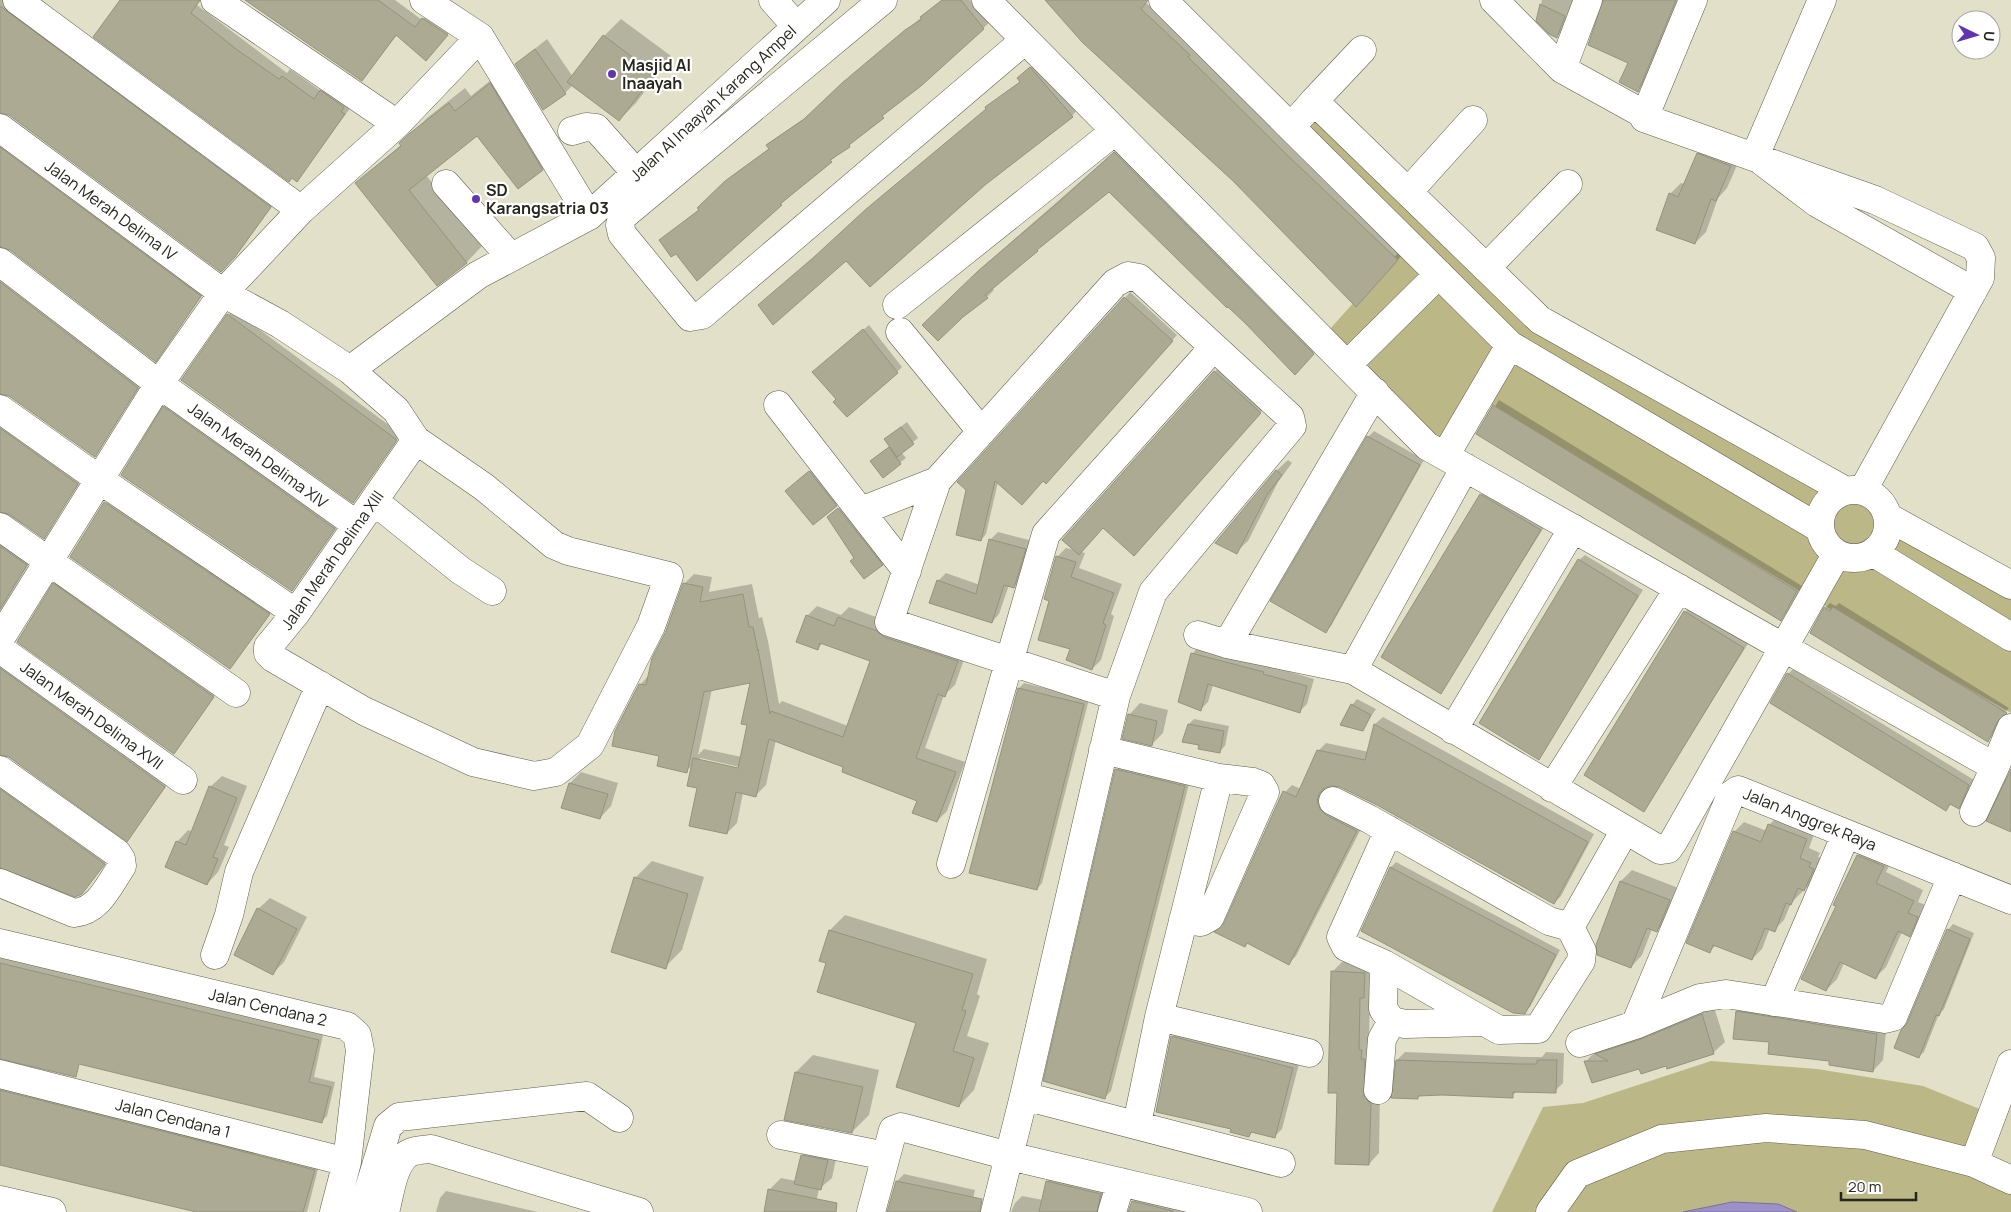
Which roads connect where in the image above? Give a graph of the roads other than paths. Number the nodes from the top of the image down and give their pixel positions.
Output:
1 (17, 0) edge
2 (215, 0) edge
3 (424, 0) edge
4 (774, 0) edge
5 (826, 0) edge
6 (883, 0) edge
7 (986, 0) edge
8 (1164, 0) edge
9 (1494, 0) edge
10 (1588, 0) edge
11 (1693, 0) edge
12 (1822, 0) edge
13 (796, 26) junction
14 (480, 37) junction
15 (1026, 40) junction
16 (1362, 50) dead end
17 (1562, 69) junction
18 (1638, 110) dead end
19 (1302, 114) junction
20 (1473, 120) dead end
21 (397, 124) junction
22 (0, 128) edge
23 (572, 131) dead end
24 (1115, 131) junction
25 (1755, 156) junction
26 (636, 173) junction
27 (446, 184) dead end
28 (1568, 184) dead end
29 (1408, 192) junction
30 (301, 210) junction
31 (589, 216) junction
32 (510, 256) junction
33 (0, 262) edge
34 (1486, 268) junction
35 (1439, 274) junction
36 (1973, 291) junction
37 (223, 293) junction
38 (1510, 345) junction
39 (1214, 346) junction
40 (1347, 365) junction
41 (350, 370) junction
42 (159, 384) junction
43 (1375, 392) junction
44 (778, 405) dead end
45 (0, 409) edge
46 (981, 431) junction
47 (416, 440) junction
48 (1455, 462) junction
49 (100, 480) junction
50 (937, 481) junction
51 (1853, 490) junction
52 (374, 500) junction
53 (861, 512) junction
54 (1888, 517) junction
55 (356, 525) junction
56 (0, 526) edge
57 (1574, 528) junction
58 (1819, 528) junction
59 (1874, 553) junction
60 (1836, 555) junction
61 (47, 562) junction
62 (907, 570) junction
63 (2011, 585) edge
64 (1680, 588) junction
65 (492, 591) dead end
66 (296, 612) junction
67 (1198, 635) dead end
68 (2011, 637) edge
69 (0, 639) edge
70 (1227, 644) junction
71 (1783, 647) junction
72 (0, 649) edge
73 (1008, 661) junction
74 (1353, 670) junction
75 (320, 685) junction
76 (236, 693) dead end
77 (1116, 696) junction
78 (2011, 728) edge
79 (1453, 730) junction
80 (1103, 750) junction
81 (1995, 767) junction
82 (0, 770) edge
83 (1219, 778) junction
84 (184, 780) dead end
85 (1552, 788) junction
86 (1333, 801) dead end
87 (1974, 812) dead end
88 (1389, 830) junction
89 (1625, 830) junction
90 (1846, 834) junction
91 (951, 864) dead end
92 (1952, 876) junction
93 (0, 883) edge
94 (2011, 900) edge
95 (1183, 920) junction
96 (1570, 928) junction
97 (0, 943) edge
98 (215, 955) dead end
99 (1384, 964) junction
100 (1774, 1002) junction
101 (1159, 1017) junction
102 (1392, 1022) junction
103 (1485, 1022) junction
104 (1635, 1025) junction
105 (1580, 1043) dead end
106 (1309, 1053) dead end
107 (2011, 1064) edge
108 (0, 1074) edge
109 (1378, 1090) dead end
110 (1024, 1096) junction
111 (619, 1118) dead end
112 (1137, 1124) junction
113 (781, 1135) dead end
114 (886, 1156) junction
115 (1009, 1156) junction
116 (347, 1162) junction
117 (1281, 1163) dead end
118 (1974, 1163) junction
119 (2011, 1180) edge
120 (1120, 1182) junction
121 (0, 1200) edge
122 (52, 1212) edge
123 (334, 1212) edge
124 (362, 1212) edge
125 (385, 1212) edge
126 (639, 1212) edge
127 (871, 1212) edge
128 (995, 1212) edge
129 (1112, 1212) edge
130 (1248, 1212) edge
131 (1550, 1212) edge

1 - 30 street
2 - 21 street
3 - 14 street
4 - 13 street
5 - 13 street, Jalan Al Inaayah Karang Ampel
6 - 15 street
7 - 15 street
8 - 19 street
9 - 17 street
10 - 17 street
11 - 25 street
12 - 25 street
13 - 26 street, Jalan Al Inaayah Karang Ampel
14 - 21 street
14 - 31 street
15 - 24 street
16 - 19 street
17 - 18 street
19 - 29 street
19 - 35 street
20 - 29 street
21 - 30 street
22 - 37 street, Jalan Merah Delima IV
23 - 26 street
24 - 40 street
24 - 46 street
25 - 36 street
25 - 36 street
26 - 31 street, Jalan Al Inaayah Karang Ampel
27 - 32 street
28 - 34 street
29 - 34 street
30 - 37 street
31 - 32 street, Jalan Al Inaayah Karang Ampel
32 - 41 street, Jalan Al Inaayah Karang Ampel
33 - 42 street, Jalan Merah Delima XIV
34 - 51 street
35 - 38 street
35 - 40 street
36 - 51 street
37 - 41 street
37 - 42 street
38 - 48 street
38 - 58 street
39 - 46 street
39 - 73 street
39 - 77 street
40 - 43 street
41 - 47 street
42 - 49 street
42 - 55 street, Jalan Merah Delima XIV
43 - 48 street
43 - 70 street
44 - 53 street
45 - 49 street
46 - 50 street
47 - 52 street, Jalan Merah Delima XIII
47 - 75 street, Jalan Merah Delima XIII
48 - 57 street
48 - 74 street
49 - 61 street
49 - 66 street
50 - 53 street
50 - 62 street
51 - 54 street
51 - 58 street
52 - 55 street, Jalan Merah Delima XIII
52 - 65 street
53 - 62 street
54 - 59 street
54 - 63 street
55 - 66 street, Jalan Merah Delima XIII
56 - 61 street
57 - 64 street
57 - 79 street
58 - 60 street
59 - 60 street
59 - 68 street
60 - 71 street
61 - 69 street
61 - 76 street
62 - 73 street
64 - 71 street
64 - 85 street
66 - 75 street, Jalan Merah Delima XIII
67 - 70 street
70 - 74 street
71 - 81 street
71 - 89 street
72 - 84 street, Jalan Merah Delima XVII
73 - 77 street
73 - 91 street
74 - 79 street
75 - 98 street
77 - 80 street
78 - 81 street
79 - 85 street
80 - 83 street
80 - 110 street
81 - 87 street
82 - 93 street
83 - 95 street
83 - 95 street
85 - 89 street
86 - 88 street
88 - 96 street
88 - 99 street
89 - 96 street
90 - 92 street, Jalan Anggrek Raya
90 - 100 street
90 - 104 street, Jalan Anggrek Raya
92 - 94 street, Jalan Anggrek Raya
92 - 100 street
95 - 101 street
96 - 103 street
97 - 116 street, Jalan Cendana 2
99 - 102 street
99 - 103 street
100 - 104 street
101 - 106 street
101 - 112 street
102 - 103 street
102 - 109 street
104 - 105 street
107 - 118 street
108 - 116 street, Jalan Cendana 1
110 - 112 street
110 - 115 street
111 - 124 street
112 - 117 street
113 - 114 street
114 - 115 street
114 - 127 street
115 - 120 street
115 - 128 street
116 - 123 street, Jalan Cendana 2
118 - 119 street
118 - 131 street
120 - 129 street
120 - 130 street
121 - 122 street
125 - 126 street

